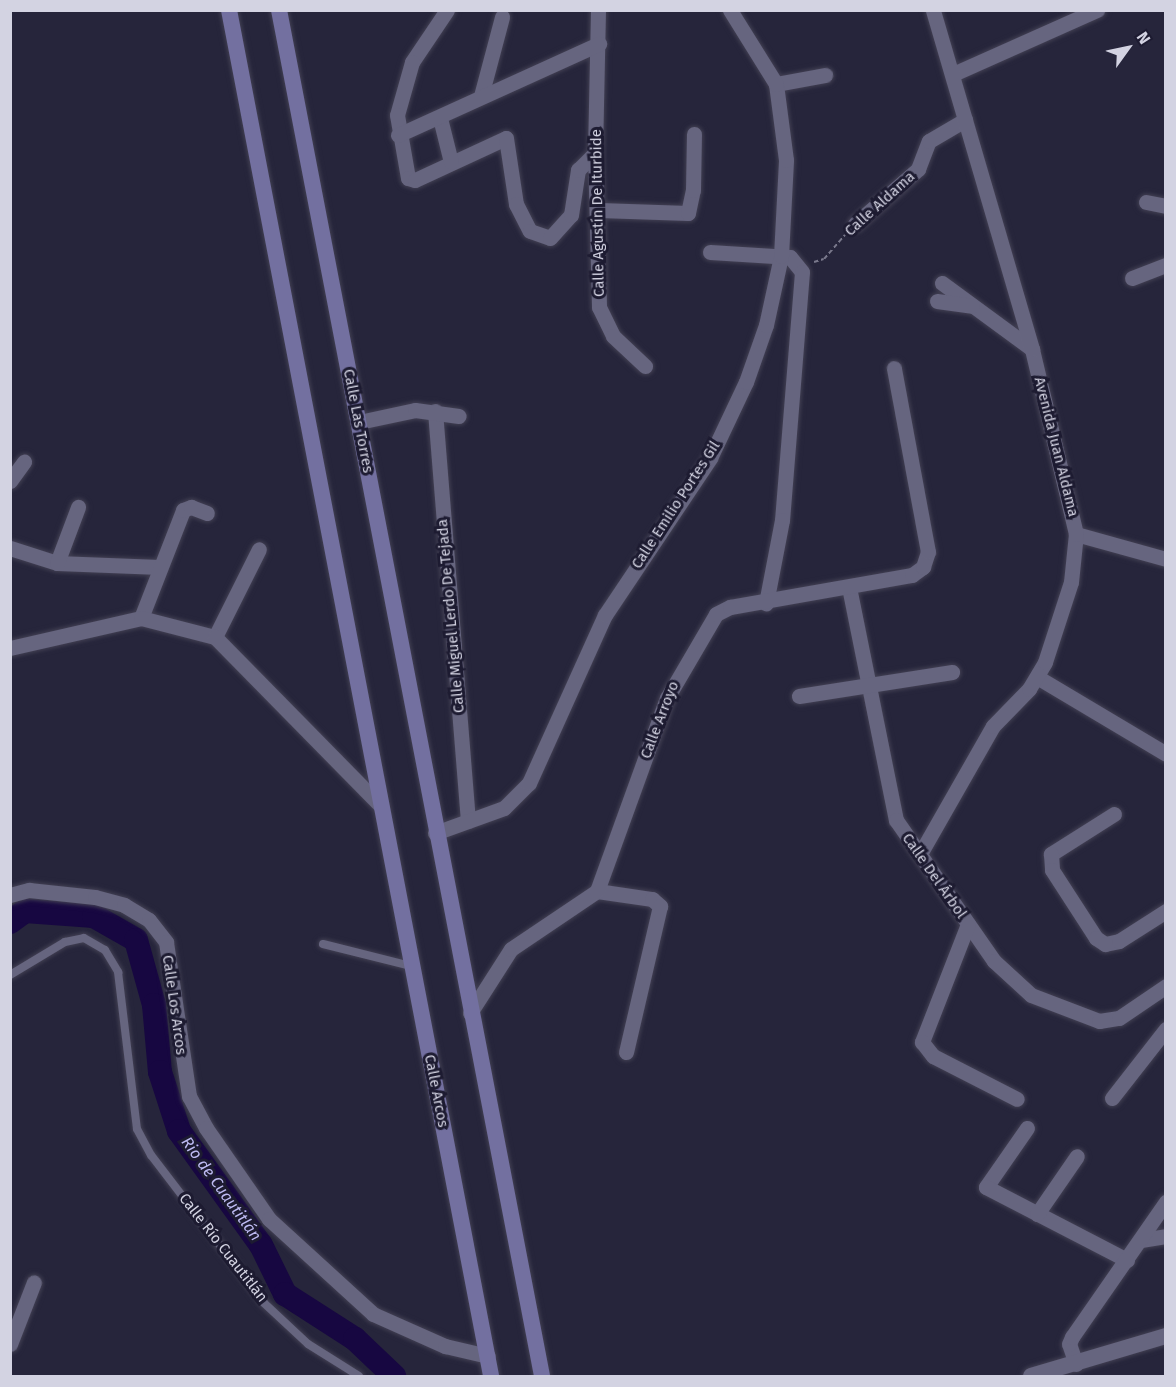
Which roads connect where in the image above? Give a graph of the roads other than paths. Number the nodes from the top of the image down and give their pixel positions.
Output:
1 (229, 10) edge
2 (279, 10) edge
3 (447, 10) edge
4 (730, 10) edge
5 (933, 10) edge
6 (1097, 10) edge
7 (600, 11) edge
8 (502, 17) dead end
9 (599, 44) junction
10 (953, 74) junction
11 (825, 75) dead end
12 (776, 84) junction
13 (482, 96) junction
14 (440, 118) junction
15 (965, 120) junction
16 (694, 134) dead end
17 (398, 135) junction
18 (595, 153) junction
19 (451, 162) junction
20 (1146, 202) dead end
21 (1166, 206) edge
22 (599, 210) junction
23 (855, 224) road end
24 (710, 252) dead end
25 (781, 256) junction
26 (1166, 265) edge
27 (1132, 278) dead end
28 (942, 283) dead end
29 (937, 301) dead end
30 (973, 306) junction
31 (1032, 349) junction
32 (645, 366) dead end
33 (894, 368) dead end
34 (435, 411) junction
35 (459, 416) dead end
36 (359, 422) junction
37 (24, 462) dead end
38 (10, 481) edge
39 (78, 507) dead end
40 (207, 513) dead end
41 (1076, 534) junction
42 (10, 548) edge
43 (259, 549) dead end
44 (1166, 559) edge
45 (57, 563) junction
46 (160, 567) junction
47 (849, 587) junction
48 (766, 603) junction
49 (141, 618) junction
50 (215, 637) junction
51 (10, 648) edge
52 (952, 672) dead end
53 (1037, 677) junction
54 (867, 684) junction
55 (799, 696) dead end
56 (1166, 754) edge
57 (381, 806) junction
58 (1114, 814) dead end
59 (468, 821) junction
60 (435, 832) junction
61 (920, 854) junction
62 (597, 891) junction
63 (10, 895) edge
64 (1166, 910) edge
65 (968, 924) junction
66 (322, 944) dead end
67 (411, 966) junction
68 (10, 975) edge
69 (1166, 986) edge
70 (470, 1013) junction
71 (1166, 1029) edge
72 (626, 1052) dead end
73 (1112, 1098) dead end
74 (1017, 1099) dead end
75 (1027, 1128) dead end
76 (1077, 1156) dead end
77 (1166, 1202) edge
78 (1037, 1214) junction
79 (1166, 1236) edge
80 (1141, 1240) junction
81 (1127, 1260) junction
82 (34, 1282) dead end
83 (1166, 1336) edge
84 (10, 1344) edge
85 (488, 1356) junction
86 (1076, 1364) junction
87 (359, 1376) edge
88 (491, 1377) edge
89 (542, 1377) edge
90 (1031, 1377) edge

1 - 57 main road
2 - 36 main road, Calle Las Torres
3 - 17 street
4 - 12 street, Calle Emilio Portes Gil
5 - 10 street, Avenida Juan Aldama
6 - 10 street
7 - 9 street, Calle Agustín De Iturbide
8 - 13 street
9 - 13 street
9 - 18 street, Calle Agustín De Iturbide
10 - 15 street, Avenida Juan Aldama
11 - 12 street
12 - 25 street, Calle Emilio Portes Gil
13 - 14 street
14 - 17 street
14 - 19 street
15 - 23 street, Calle Aldama
15 - 31 street, Avenida Juan Aldama
16 - 22 street
17 - 19 street
18 - 19 street
18 - 22 street, Calle Agustín De Iturbide
20 - 21 street
22 - 32 street, Calle Agustín De Iturbide
24 - 25 street
25 - 48 street
25 - 59 street, Calle Emilio Portes Gil
26 - 27 street
28 - 30 street
29 - 30 street
30 - 31 street
31 - 41 street, Avenida Juan Aldama
33 - 47 street, Calle Arroyo
34 - 35 street
34 - 36 street
34 - 59 street, Calle Miguel Lerdo De Tejada
36 - 60 main road, Calle Las Torres
37 - 38 street
39 - 45 street
40 - 46 street
41 - 44 street
41 - 53 street, Avenida Juan Aldama
42 - 45 street
43 - 50 street
45 - 46 street
46 - 49 street
47 - 48 street, Calle Arroyo
47 - 54 street, Calle Del Árbol
48 - 62 street, Calle Arroyo
49 - 50 street
49 - 51 street
50 - 57 street
52 - 54 street
53 - 56 street
53 - 61 street, Avenida Juan Aldama
54 - 55 street
54 - 61 street, Calle Del Árbol
57 - 67 main road, Calle Arcos
58 - 64 street
59 - 60 street, Calle Emilio Portes Gil
60 - 70 main road
61 - 65 street, Calle Del Árbol
62 - 70 street
62 - 72 street
63 - 85 street, Calle Los Arcos
65 - 69 street, Calle Del Árbol
65 - 74 street
66 - 67 lane
67 - 85 main road, Calle Arcos
68 - 87 lane, Calle Río Cuautitlán
70 - 89 main road
71 - 73 street
75 - 78 street
76 - 78 street
77 - 80 street
78 - 81 street
79 - 80 street
80 - 81 street
81 - 86 street
82 - 84 street
83 - 86 street
85 - 88 main road, Calle Arcos
86 - 90 street

